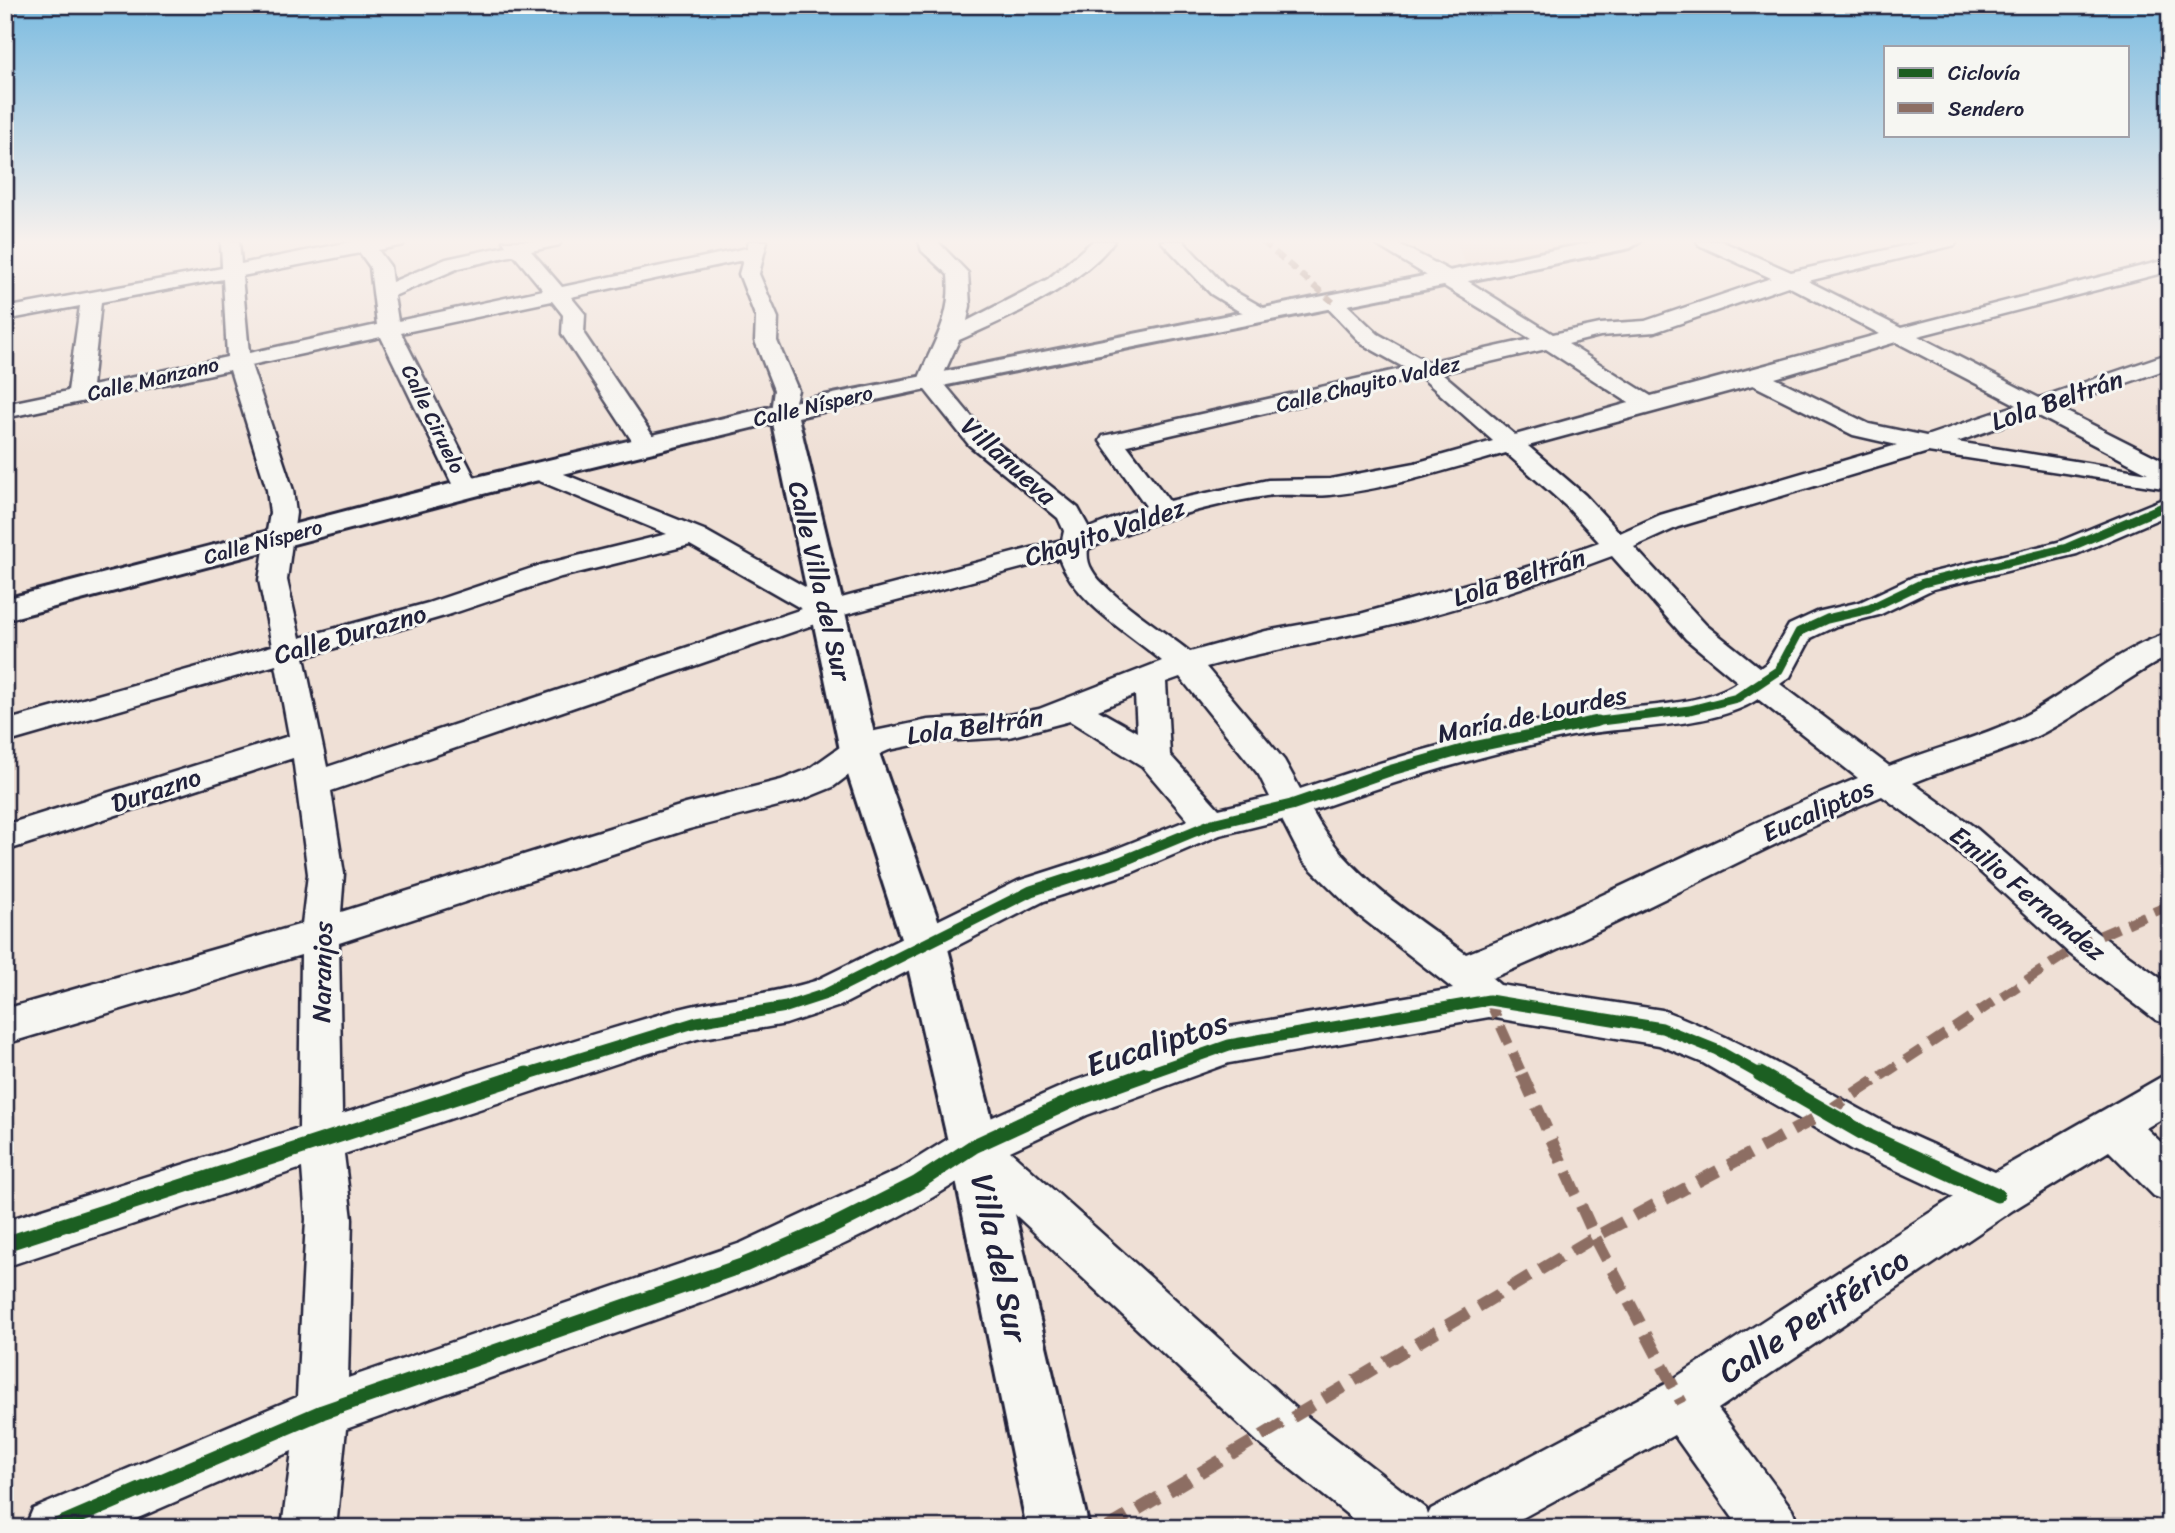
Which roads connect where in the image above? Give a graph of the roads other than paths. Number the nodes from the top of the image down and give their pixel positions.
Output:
1 (89, 313) edge
2 (234, 313) edge
3 (387, 313) edge
4 (466, 313) edge
5 (573, 313) edge
6 (765, 313) edge
7 (960, 313) edge
8 (1001, 313) edge
9 (1259, 313) edge
10 (1278, 313) edge
11 (1344, 313) edge
12 (1502, 313) edge
13 (1690, 313) edge
14 (1852, 313) edge
15 (1983, 313) edge
16 (1265, 315) junction
17 (388, 329) junction
18 (951, 335) junction
19 (1894, 335) junction
20 (1549, 343) junction
21 (237, 360) junction
22 (2170, 360) edge
23 (1427, 371) junction
24 (1757, 378) junction
25 (929, 381) junction
26 (79, 395) junction
27 (1649, 405) junction
28 (2037, 407) junction
29 (5, 411) edge
30 (783, 412) junction
31 (1510, 443) junction
32 (1927, 444) junction
33 (647, 445) junction
34 (539, 472) junction
35 (2170, 474) edge
36 (2170, 484) edge
37 (468, 490) junction
38 (2170, 504) edge
39 (1162, 510) junction
40 (694, 536) junction
41 (281, 537) junction
42 (1617, 545) junction
43 (1072, 546) junction
44 (5, 610) edge
45 (826, 611) junction
46 (2170, 643) edge
47 (288, 651) junction
48 (1185, 663) junction
49 (1150, 678) junction
50 (1761, 682) junction
51 (1073, 709) junction
52 (5, 732) edge
53 (307, 742) junction
54 (859, 750) junction
55 (1154, 758) junction
56 (1883, 781) junction
57 (312, 785) junction
58 (1291, 805) junction
59 (1212, 824) junction
60 (5, 838) edge
61 (320, 934) junction
62 (925, 945) junction
63 (1476, 987) junction
64 (2170, 1008) edge
65 (5, 1027) edge
66 (2170, 1091) edge
67 (2113, 1125) junction
68 (321, 1141) junction
69 (974, 1146) junction
70 (2170, 1181) edge
71 (1997, 1195) junction
72 (5, 1244) edge
73 (1682, 1403) junction
74 (322, 1412) junction
75 (52, 1528) edge
76 (309, 1528) edge
77 (1058, 1528) edge
78 (1407, 1528) edge
79 (1450, 1528) edge
80 (1773, 1528) edge

1 - 26 street
2 - 21 street, Naranjos
3 - 17 street, Calle Ciruelo
4 - 17 street, Calle Manzano
5 - 33 street
6 - 30 street
7 - 18 street
8 - 18 street
9 - 16 street
10 - 16 street, Calle Níspero
11 - 23 street, Emilio Fernandez
12 - 20 street
13 - 20 street, Calle Chayito Valdez
14 - 19 street
15 - 19 street
16 - 25 street, Calle Níspero
17 - 21 street, Calle Manzano
17 - 37 street, Calle Ciruelo
18 - 25 street
19 - 24 street
19 - 28 street
20 - 23 street, Calle Chayito Valdez
20 - 27 street
21 - 26 street, Calle Manzano
21 - 41 street, Naranjos
22 - 28 street, Lola Beltrán
23 - 31 street, Emilio Fernandez
23 - 39 street, Calle Chayito Valdez
24 - 27 street
24 - 32 street
25 - 30 street, Calle Níspero
25 - 43 street, Villanueva
26 - 29 street, Calle Manzano
27 - 31 street
28 - 32 street, Lola Beltrán
28 - 35 street
30 - 33 street, Calle Níspero
30 - 45 street, Calle Villa del Sur
31 - 39 street, Chayito Valdez
31 - 42 street, Emilio Fernandez
32 - 36 street
32 - 42 street, Lola Beltrán
33 - 34 street, Calle Níspero
34 - 37 street, Calle Níspero
34 - 40 street
37 - 41 street, Calle Níspero
38 - 50 street, María de Lourdes
39 - 43 street, Chayito Valdez
40 - 45 street
40 - 47 street, Calle Durazno
41 - 44 street, Calle Níspero
41 - 47 street, Naranjos
42 - 48 street, Lola Beltrán
42 - 50 street, Emilio Fernandez
43 - 45 street, Chayito Valdez
43 - 48 street, Villanueva
45 - 54 street, Calle Villa del Sur
45 - 57 street, Chayito Valdez
46 - 56 street, Eucaliptos
47 - 52 street, Calle Durazno
47 - 53 street, Naranjos
48 - 49 street, Lola Beltrán
48 - 58 street, Villanueva
49 - 51 street, Lola Beltrán
49 - 55 street
50 - 56 street, Emilio Fernandez
50 - 58 street, María de Lourdes
51 - 54 street, Lola Beltrán
51 - 55 street
53 - 57 street, Naranjos
53 - 60 street, Durazno
54 - 61 street, Lola Beltrán
54 - 62 street, Villa del Sur
55 - 59 street
56 - 63 street, Eucaliptos
56 - 64 street, Emilio Fernandez
57 - 61 street, Naranjos
58 - 59 street, María de Lourdes
58 - 63 street, Villanueva
59 - 62 street, María de Lourdes
61 - 65 street, Lola Beltrán
61 - 68 street, Naranjos
62 - 68 street, María de Lourdes
62 - 69 street, Villa del Sur
63 - 69 street, Eucaliptos
63 - 71 street
66 - 67 street, Calle Periférico
67 - 70 street
67 - 71 street, Calle Periférico
68 - 72 street, María de Lourdes
68 - 74 street, Naranjos
69 - 74 street, Eucaliptos
69 - 77 street, Villa del Sur
69 - 78 street
71 - 73 street, Calle Periférico
73 - 79 street, Calle Periférico
73 - 80 street
74 - 75 street, Eucaliptos
74 - 76 street, Naranjos

